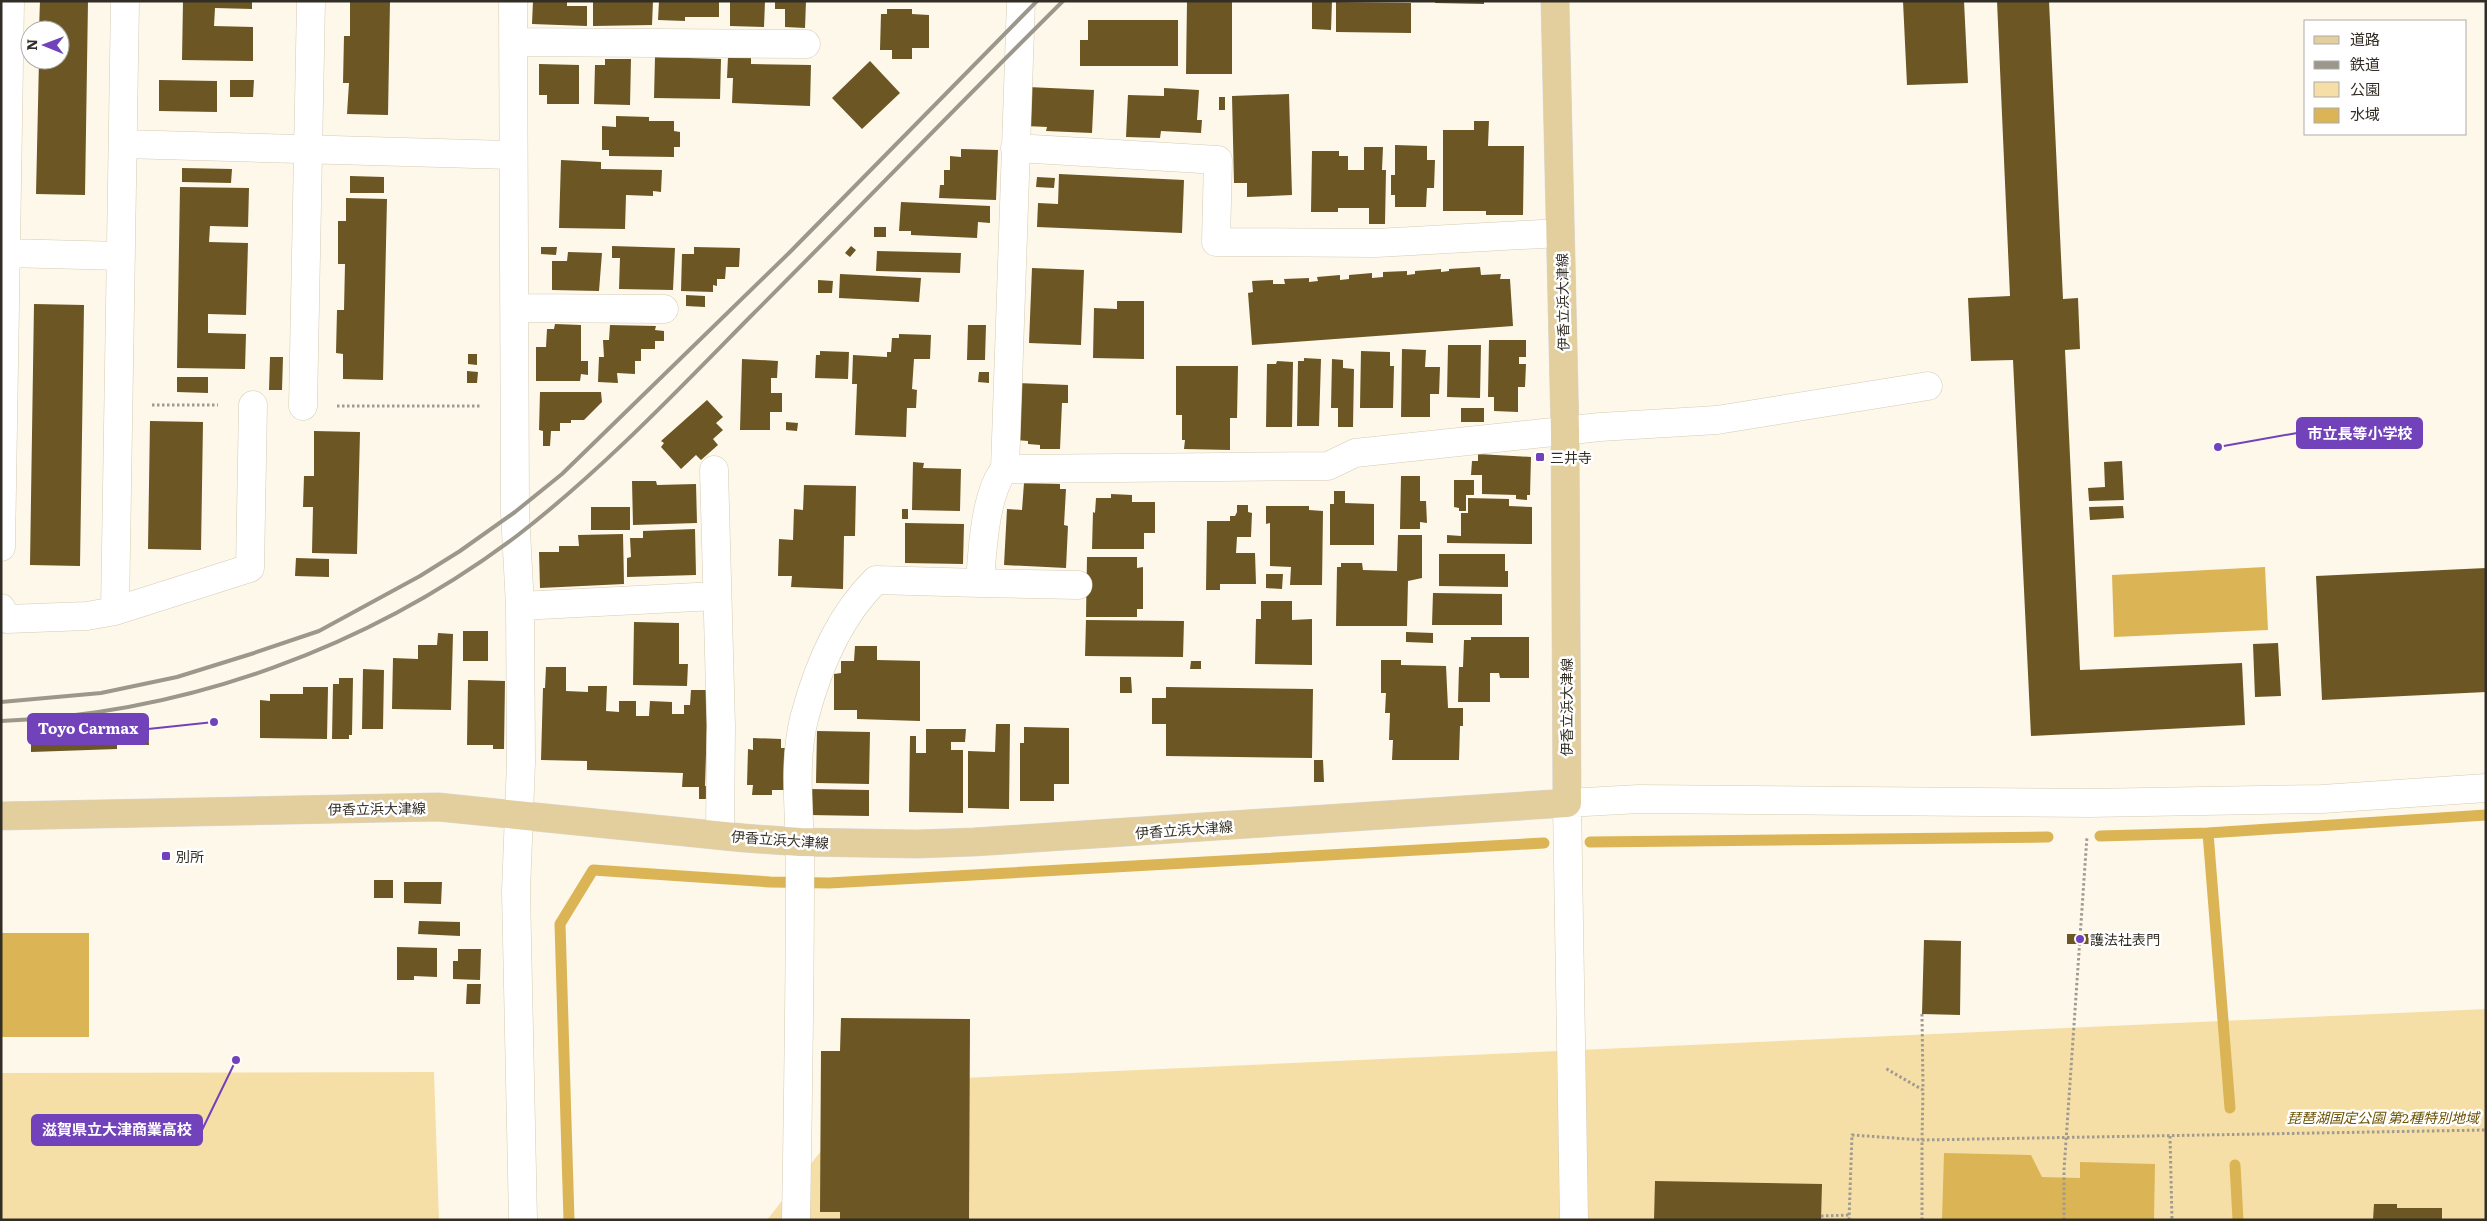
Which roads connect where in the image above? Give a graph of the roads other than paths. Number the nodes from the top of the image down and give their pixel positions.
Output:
1 (10, 1) edge
2 (125, 1) edge
3 (311, 1) edge
4 (513, 1) edge
5 (1021, 1) edge
6 (1555, 1) edge
7 (513, 42) junction
8 (806, 44) dead end
9 (123, 144) junction
10 (1015, 148) junction
11 (308, 149) junction
12 (514, 155) junction
13 (1560, 233) junction
14 (6, 253) junction
15 (121, 256) junction
16 (515, 308) junction
17 (664, 310) dead end
18 (1928, 386) dead end
19 (253, 406) dead end
20 (303, 406) dead end
21 (1565, 430) junction
22 (1005, 469) junction
23 (714, 470) dead end
24 (1, 547) edge
25 (980, 583) junction
26 (1078, 585) dead end
27 (716, 596) junction
28 (520, 606) junction
29 (115, 611) junction
30 (3, 617) edge
31 (2486, 788) edge
32 (1567, 803) junction
33 (518, 814) junction
34 (1, 816) edge
35 (720, 835) junction
36 (800, 855) junction
37 (523, 1220) edge
38 (796, 1220) edge
39 (1574, 1220) edge

1 - 14 street
2 - 9 street
3 - 11 street
4 - 7 street
5 - 10 street
6 - 13 main road, 伊香立浜大津線
7 - 8 street
7 - 12 street
9 - 11 street
9 - 15 street
10 - 13 street
10 - 22 street
11 - 12 street
11 - 20 street
12 - 16 street
13 - 21 main road, 伊香立浜大津線
14 - 15 street
14 - 24 street
15 - 29 street
16 - 17 street
16 - 28 street
18 - 21 street
19 - 29 street
21 - 22 street
21 - 32 main road, 伊香立浜大津線
22 - 25 street
23 - 27 street
25 - 26 street
25 - 36 street
27 - 28 street
27 - 35 street
28 - 33 street
29 - 30 street
31 - 32 street
32 - 36 main road, 伊香立浜大津線
32 - 39 street
33 - 34 main road, 伊香立浜大津線
33 - 35 main road, 伊香立浜大津線
33 - 37 street
35 - 36 main road, 伊香立浜大津線
36 - 38 street

